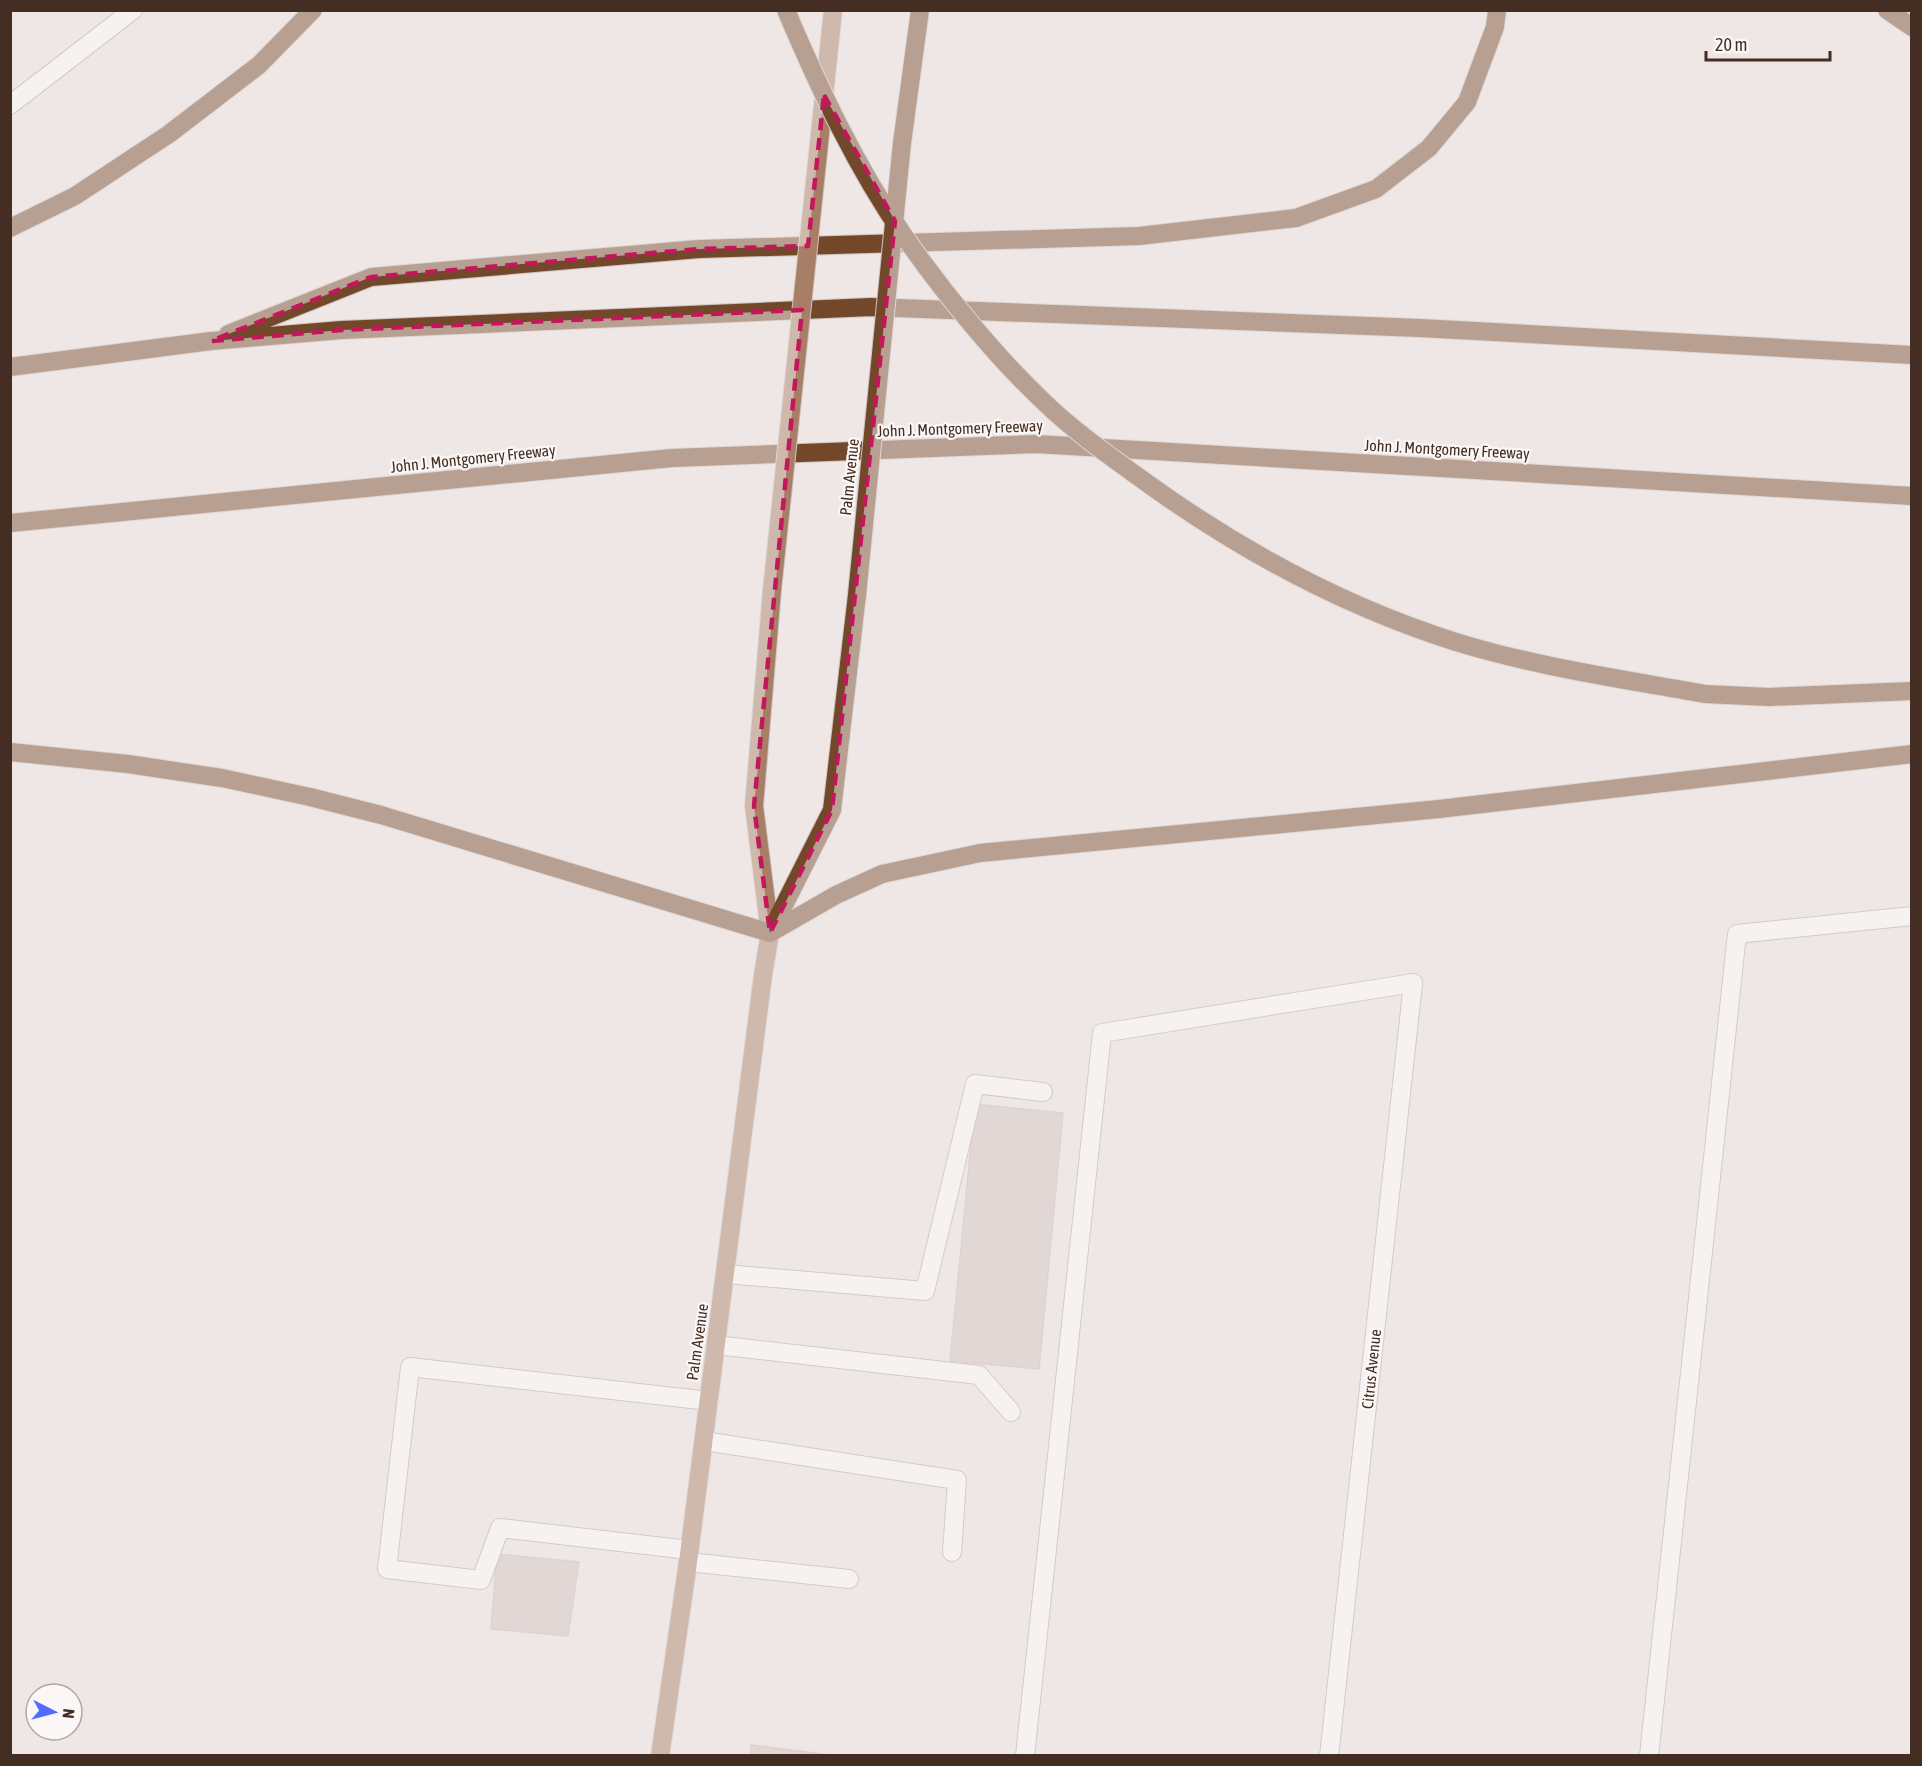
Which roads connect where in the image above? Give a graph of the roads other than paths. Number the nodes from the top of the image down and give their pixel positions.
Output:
1 (133, 10) edge
2 (313, 10) edge
3 (786, 10) edge
4 (832, 10) edge
5 (920, 10) edge
6 (931, 10) edge
7 (1497, 10) edge
8 (1887, 10) edge
9 (1911, 27) edge
10 (914, 55) junction
11 (10, 105) edge
12 (10, 228) edge
13 (211, 341) junction
14 (1911, 356) edge
15 (10, 367) edge
16 (1911, 496) edge
17 (10, 523) edge
18 (1911, 691) edge
19 (10, 752) edge
20 (1911, 754) edge
21 (1911, 916) edge
22 (770, 933) junction
23 (1043, 1092) dead end
24 (726, 1274) junction
25 (717, 1345) junction
26 (709, 1401) junction
27 (1011, 1412) dead end
28 (704, 1441) junction
29 (952, 1552) dead end
30 (689, 1556) junction
31 (849, 1579) dead end
32 (660, 1755) edge
33 (1025, 1755) edge
34 (1329, 1755) edge
35 (1649, 1755) edge

1 - 11 street
2 - 12 highway
3 - 18 highway, bridge
4 - 22 main road, Palm Avenue, bridge
5 - 10 highway, Palm Avenue
6 - 10 highway
7 - 13 highway
8 - 9 highway
10 - 22 highway, Palm Avenue, bridge
13 - 14 highway
13 - 15 highway
16 - 17 highway, John J. Montgomery Freeway
19 - 22 highway
20 - 22 highway
21 - 35 street
22 - 24 main road, Palm Avenue
23 - 24 street
24 - 25 main road, Palm Avenue
25 - 26 main road, Palm Avenue
25 - 27 street
26 - 28 main road, Palm Avenue
26 - 30 street
28 - 29 street
28 - 30 main road, Palm Avenue
30 - 31 street
30 - 32 main road, Palm Avenue
33 - 34 street, Citrus Avenue

